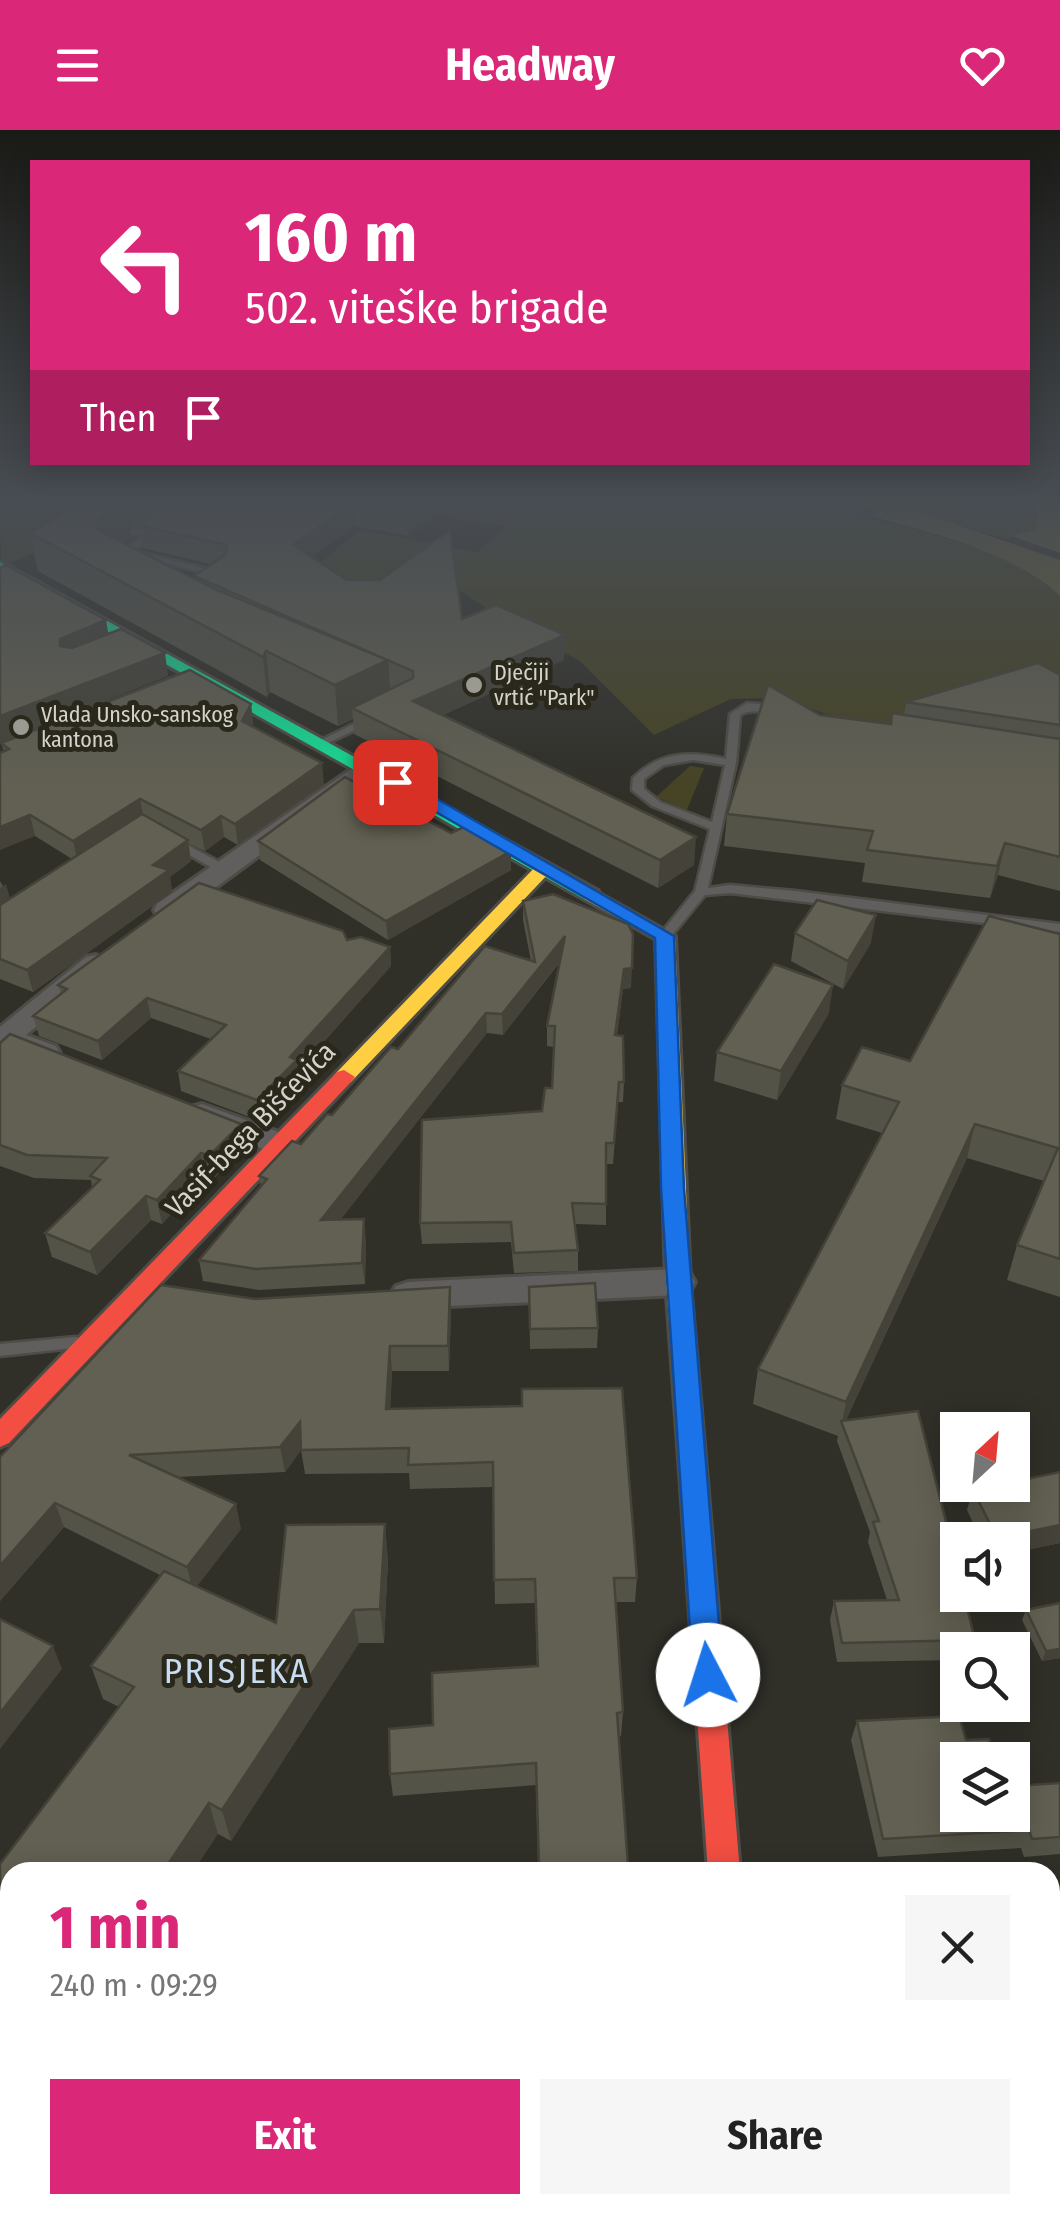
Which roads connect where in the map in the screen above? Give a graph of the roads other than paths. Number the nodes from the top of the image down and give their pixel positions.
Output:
1 (54, 598) edge
2 (202, 674) junction
3 (167, 688) edge
4 (793, 712) edge
5 (373, 718) edge
6 (322, 742) junction
7 (731, 763) junction
8 (366, 766) junction
9 (714, 827) junction
10 (162, 834) edge
11 (545, 867) junction
12 (223, 869) junction
13 (701, 892) junction
14 (146, 926) edge
15 (1060, 928) edge
16 (665, 936) junction
17 (116, 948) edge
18 (2, 1040) edge
19 (77, 1066) edge
20 (168, 1101) edge
21 (276, 1143) junction
22 (678, 1282) junction
23 (142, 1287) junction
24 (186, 1297) edge
25 (374, 1297) edge
26 (90, 1342) junction
27 (0, 1350) edge
28 (0, 1436) edge
29 (723, 1862) edge

1 - 2 street
2 - 3 street
2 - 6 street
4 - 7 lane
5 - 6 lane
6 - 8 street
7 - 9 lane
7 - 9 lane
8 - 11 street
8 - 12 street
9 - 13 lane
10 - 12 lane
11 - 16 street
11 - 21 street, Vasif-bega Bišćevića
12 - 14 street
13 - 15 lane
13 - 16 lane
16 - 22 street
17 - 18 street
18 - 19 street
20 - 21 street
21 - 23 street, Vasif-bega Bišćevića
22 - 25 street
22 - 29 street
23 - 24 street
23 - 26 street, Vasif-bega Bišćevića
26 - 27 lane
26 - 28 street, Vasif-bega Bišćevića

